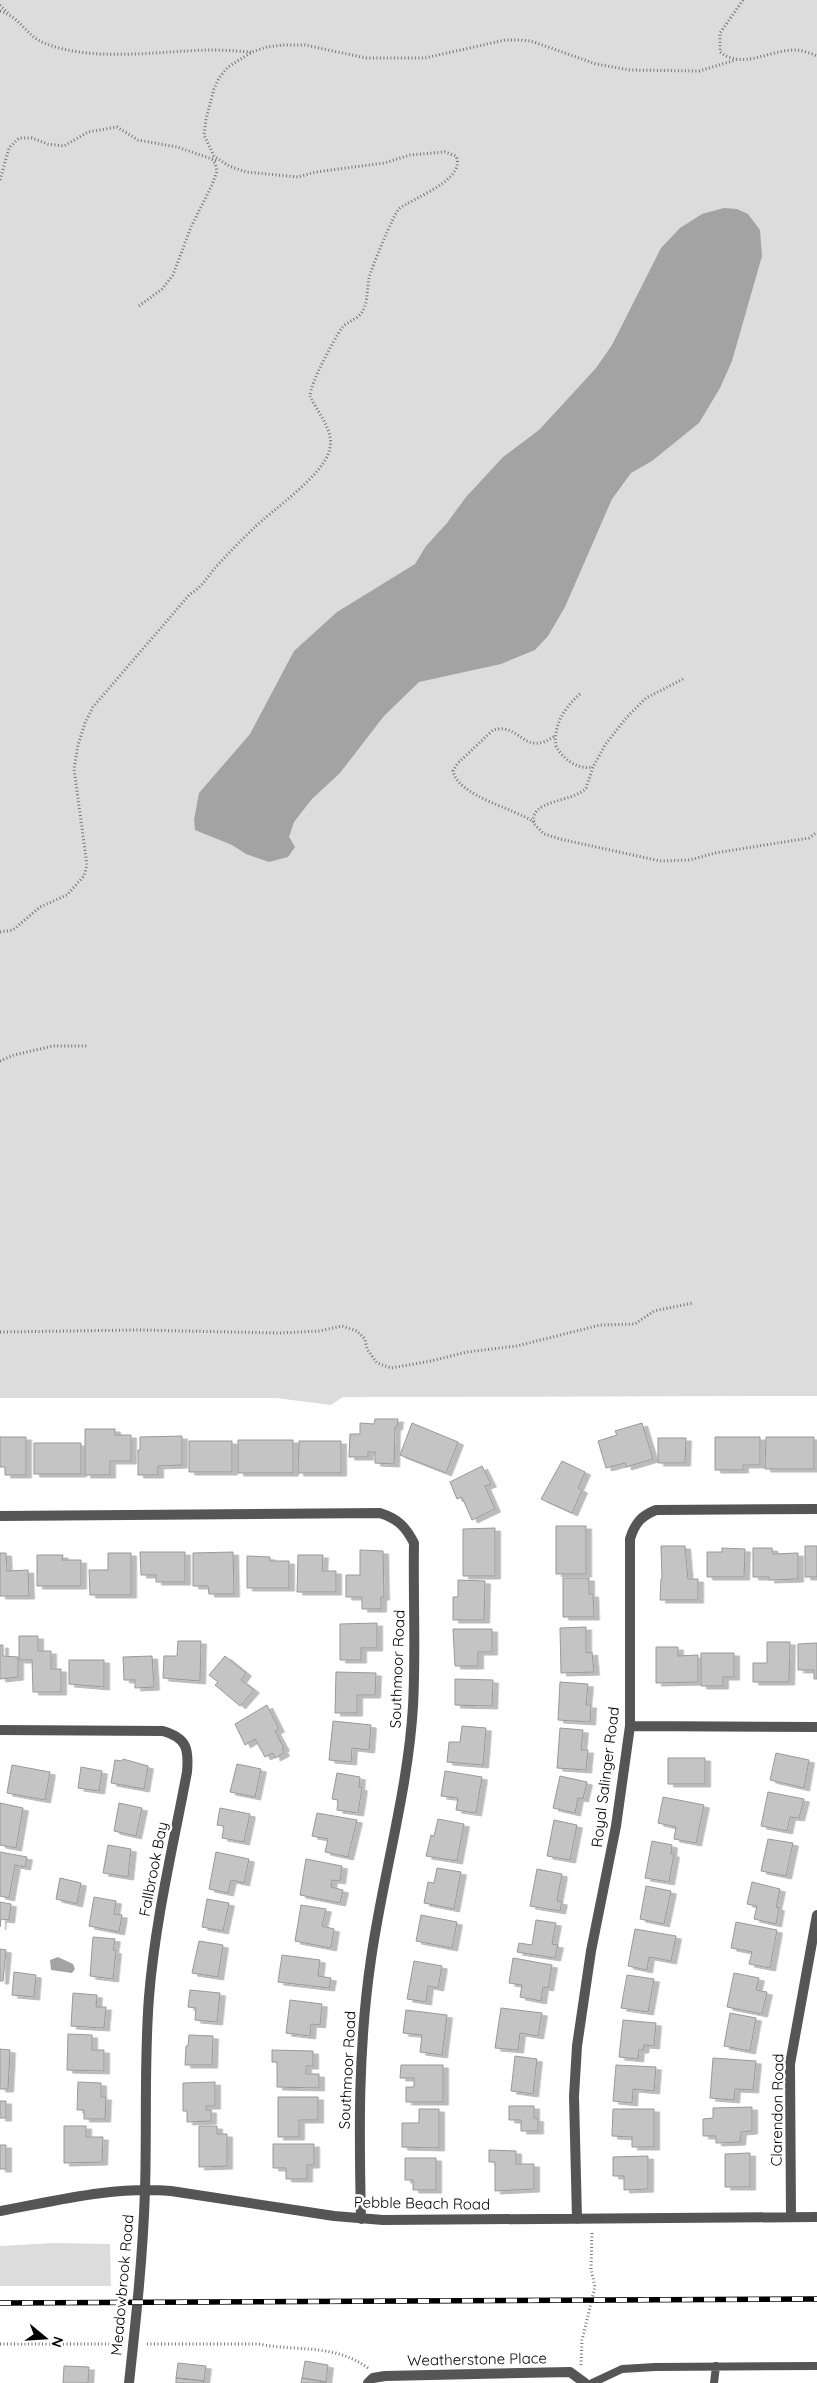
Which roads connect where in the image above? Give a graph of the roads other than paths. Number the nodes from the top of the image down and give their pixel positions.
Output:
1 (817, 1509) edge
2 (0, 1516) edge
3 (630, 1726) junction
4 (817, 1727) edge
5 (0, 1730) edge
6 (817, 1915) edge
7 (145, 2190) junction
8 (0, 2211) edge
9 (791, 2217) junction
10 (817, 2217) edge
11 (578, 2218) junction
12 (361, 2219) junction
13 (716, 2366) junction
14 (817, 2366) edge
15 (476, 2378) edge
16 (581, 2380) edge
17 (129, 2383) edge
18 (368, 2383) edge
19 (592, 2383) edge
20 (714, 2383) edge

1 - 3 street, Royal Salinger Road
2 - 12 street, Southmoor Road
3 - 4 street
3 - 11 street, Royal Salinger Road
5 - 7 street, Fallbrook Bay
6 - 9 street, Clarendon Road
7 - 8 street, Pebble Beach Road
7 - 12 street, Pebble Beach Road
7 - 17 street, Meadowbrook Road
9 - 10 street, Pebble Beach Road
9 - 11 street, Pebble Beach Road
11 - 12 street, Pebble Beach Road
13 - 14 lane
13 - 19 lane
13 - 20 lane
15 - 16 street, Weatherstone Place
15 - 18 street, Weatherstone Place

